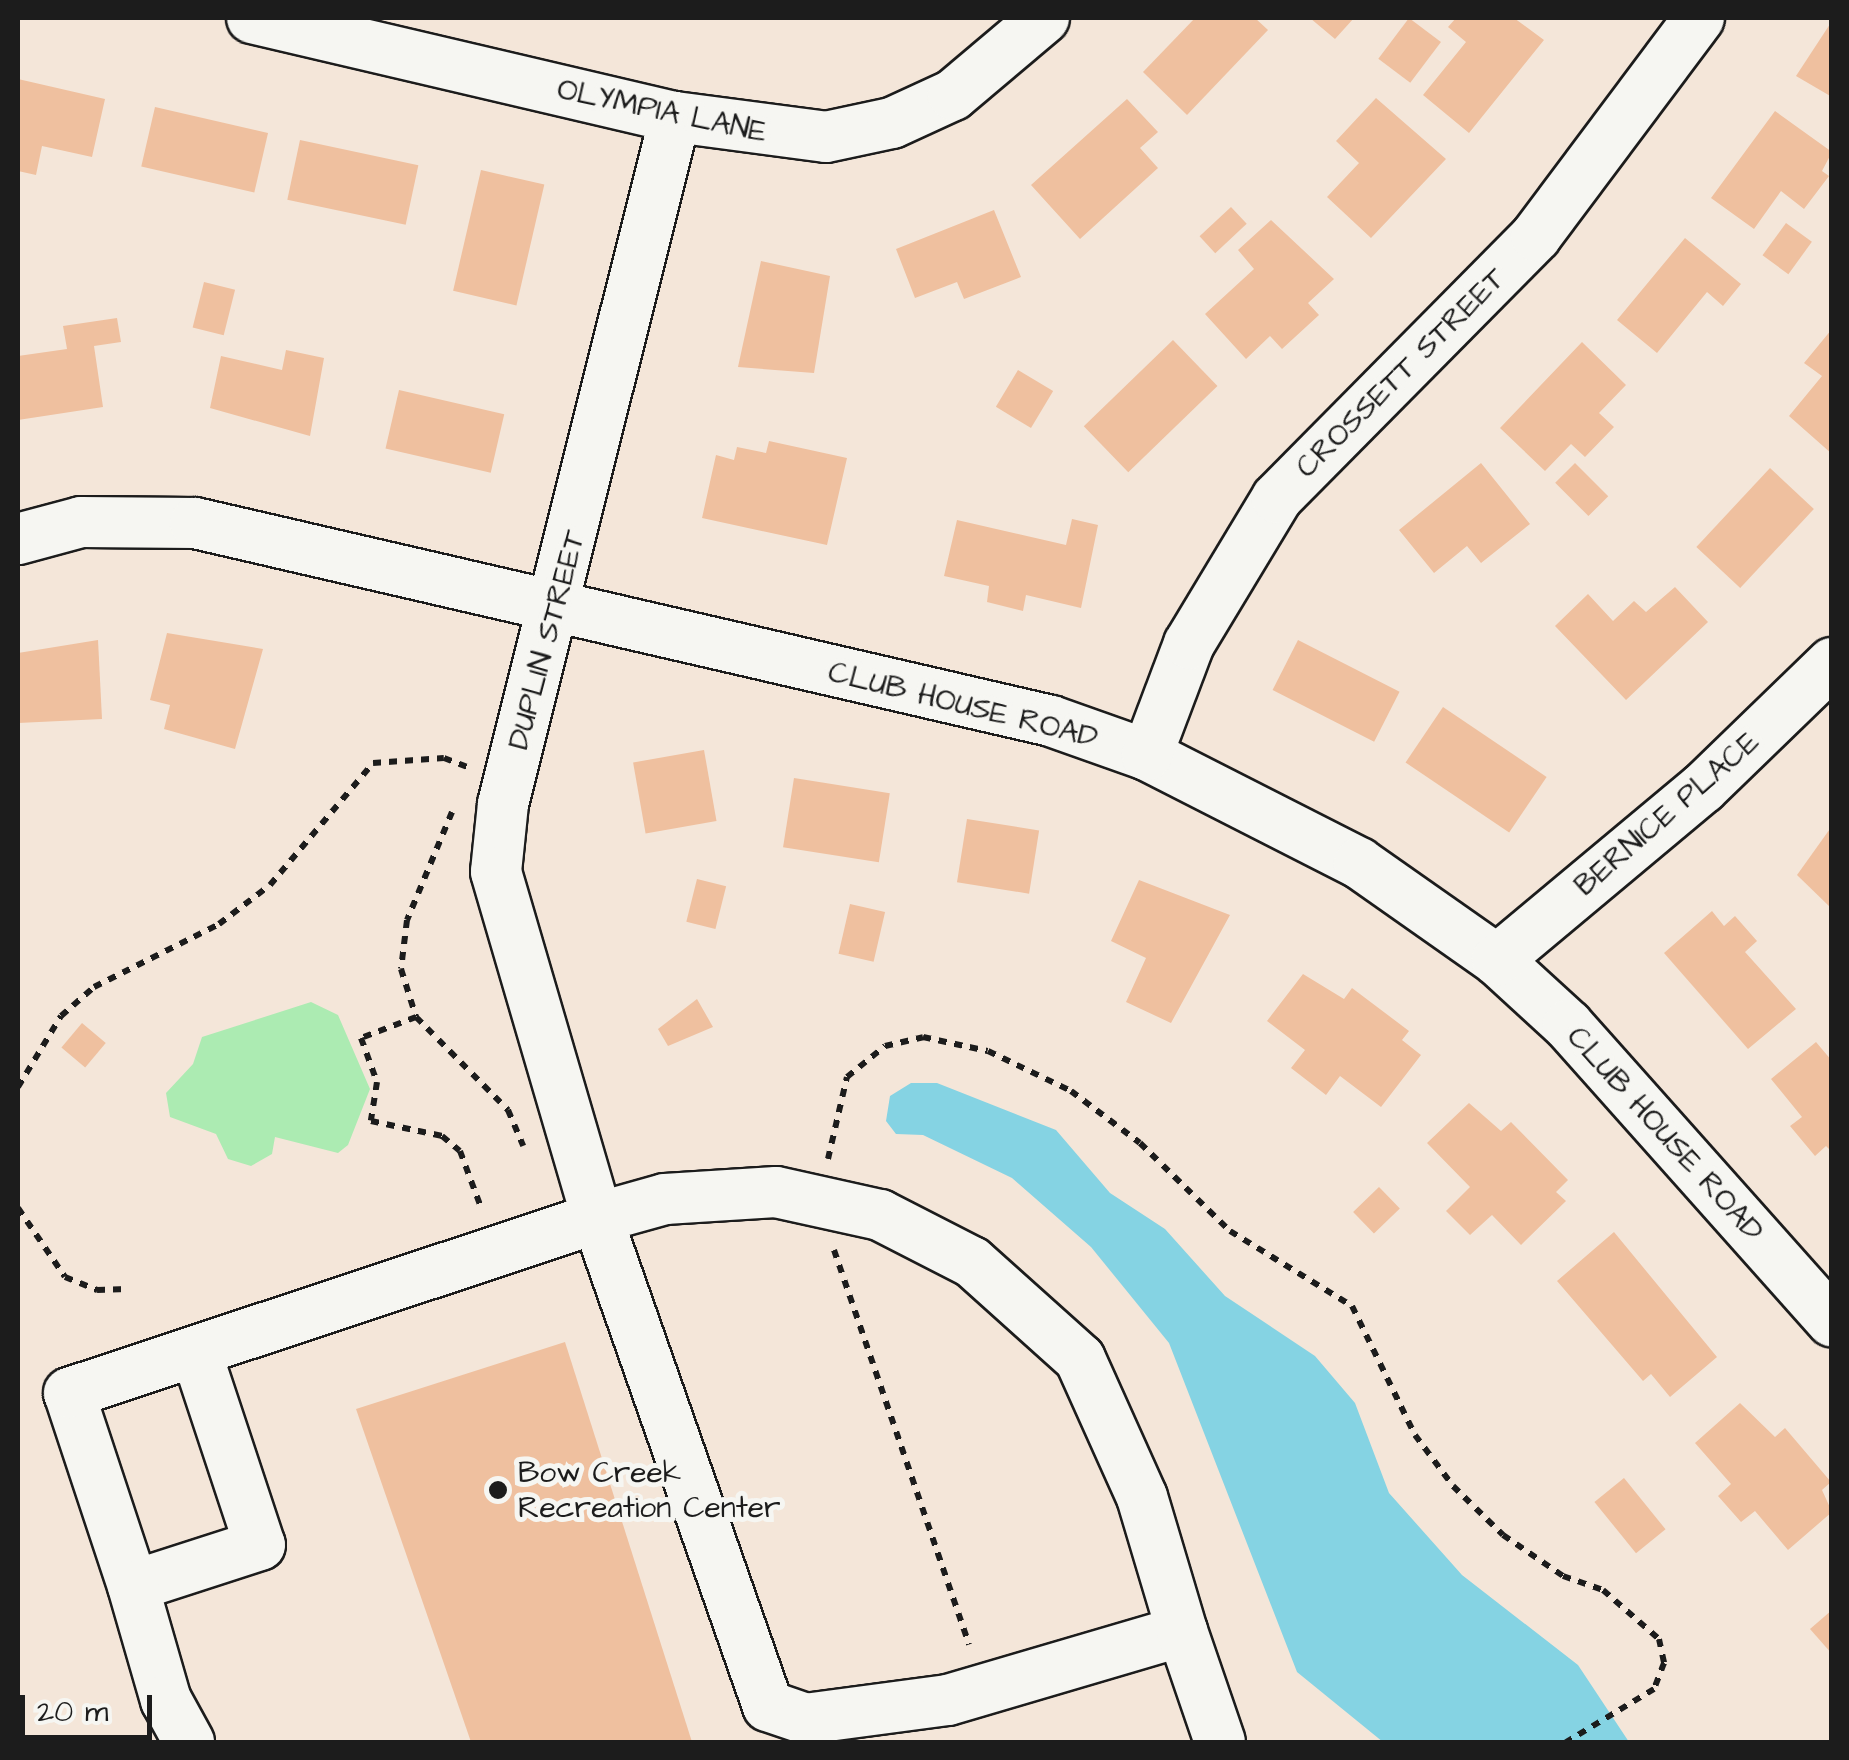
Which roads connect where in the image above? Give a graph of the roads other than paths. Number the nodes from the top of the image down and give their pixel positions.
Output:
1 (252, 18) edge
2 (1044, 18) edge
3 (1699, 18) edge
4 (676, 117) junction
5 (18, 539) edge
6 (559, 608) junction
7 (1832, 663) edge
8 (1148, 755) junction
9 (1497, 960) junction
10 (598, 1218) junction
11 (1832, 1321) edge
12 (196, 1352) junction
13 (133, 1586) junction
14 (1182, 1630) junction
15 (189, 1742) edge
16 (1220, 1742) edge

1 - 4 street, OLYMPIA LANE
2 - 4 street, OLYMPIA LANE
3 - 8 street, CROSSETT STREET
4 - 6 street, DUPLIN STREET
5 - 6 street, CLUB HOUSE ROAD
6 - 8 street, CLUB HOUSE ROAD
6 - 10 street, DUPLIN STREET
7 - 9 street, BERNICE PLACE
8 - 9 street, CLUB HOUSE ROAD
9 - 11 street, CLUB HOUSE ROAD
10 - 12 street
10 - 14 street
10 - 14 street, DUPLIN STREET
12 - 13 street
12 - 13 street
13 - 15 street
14 - 16 street

